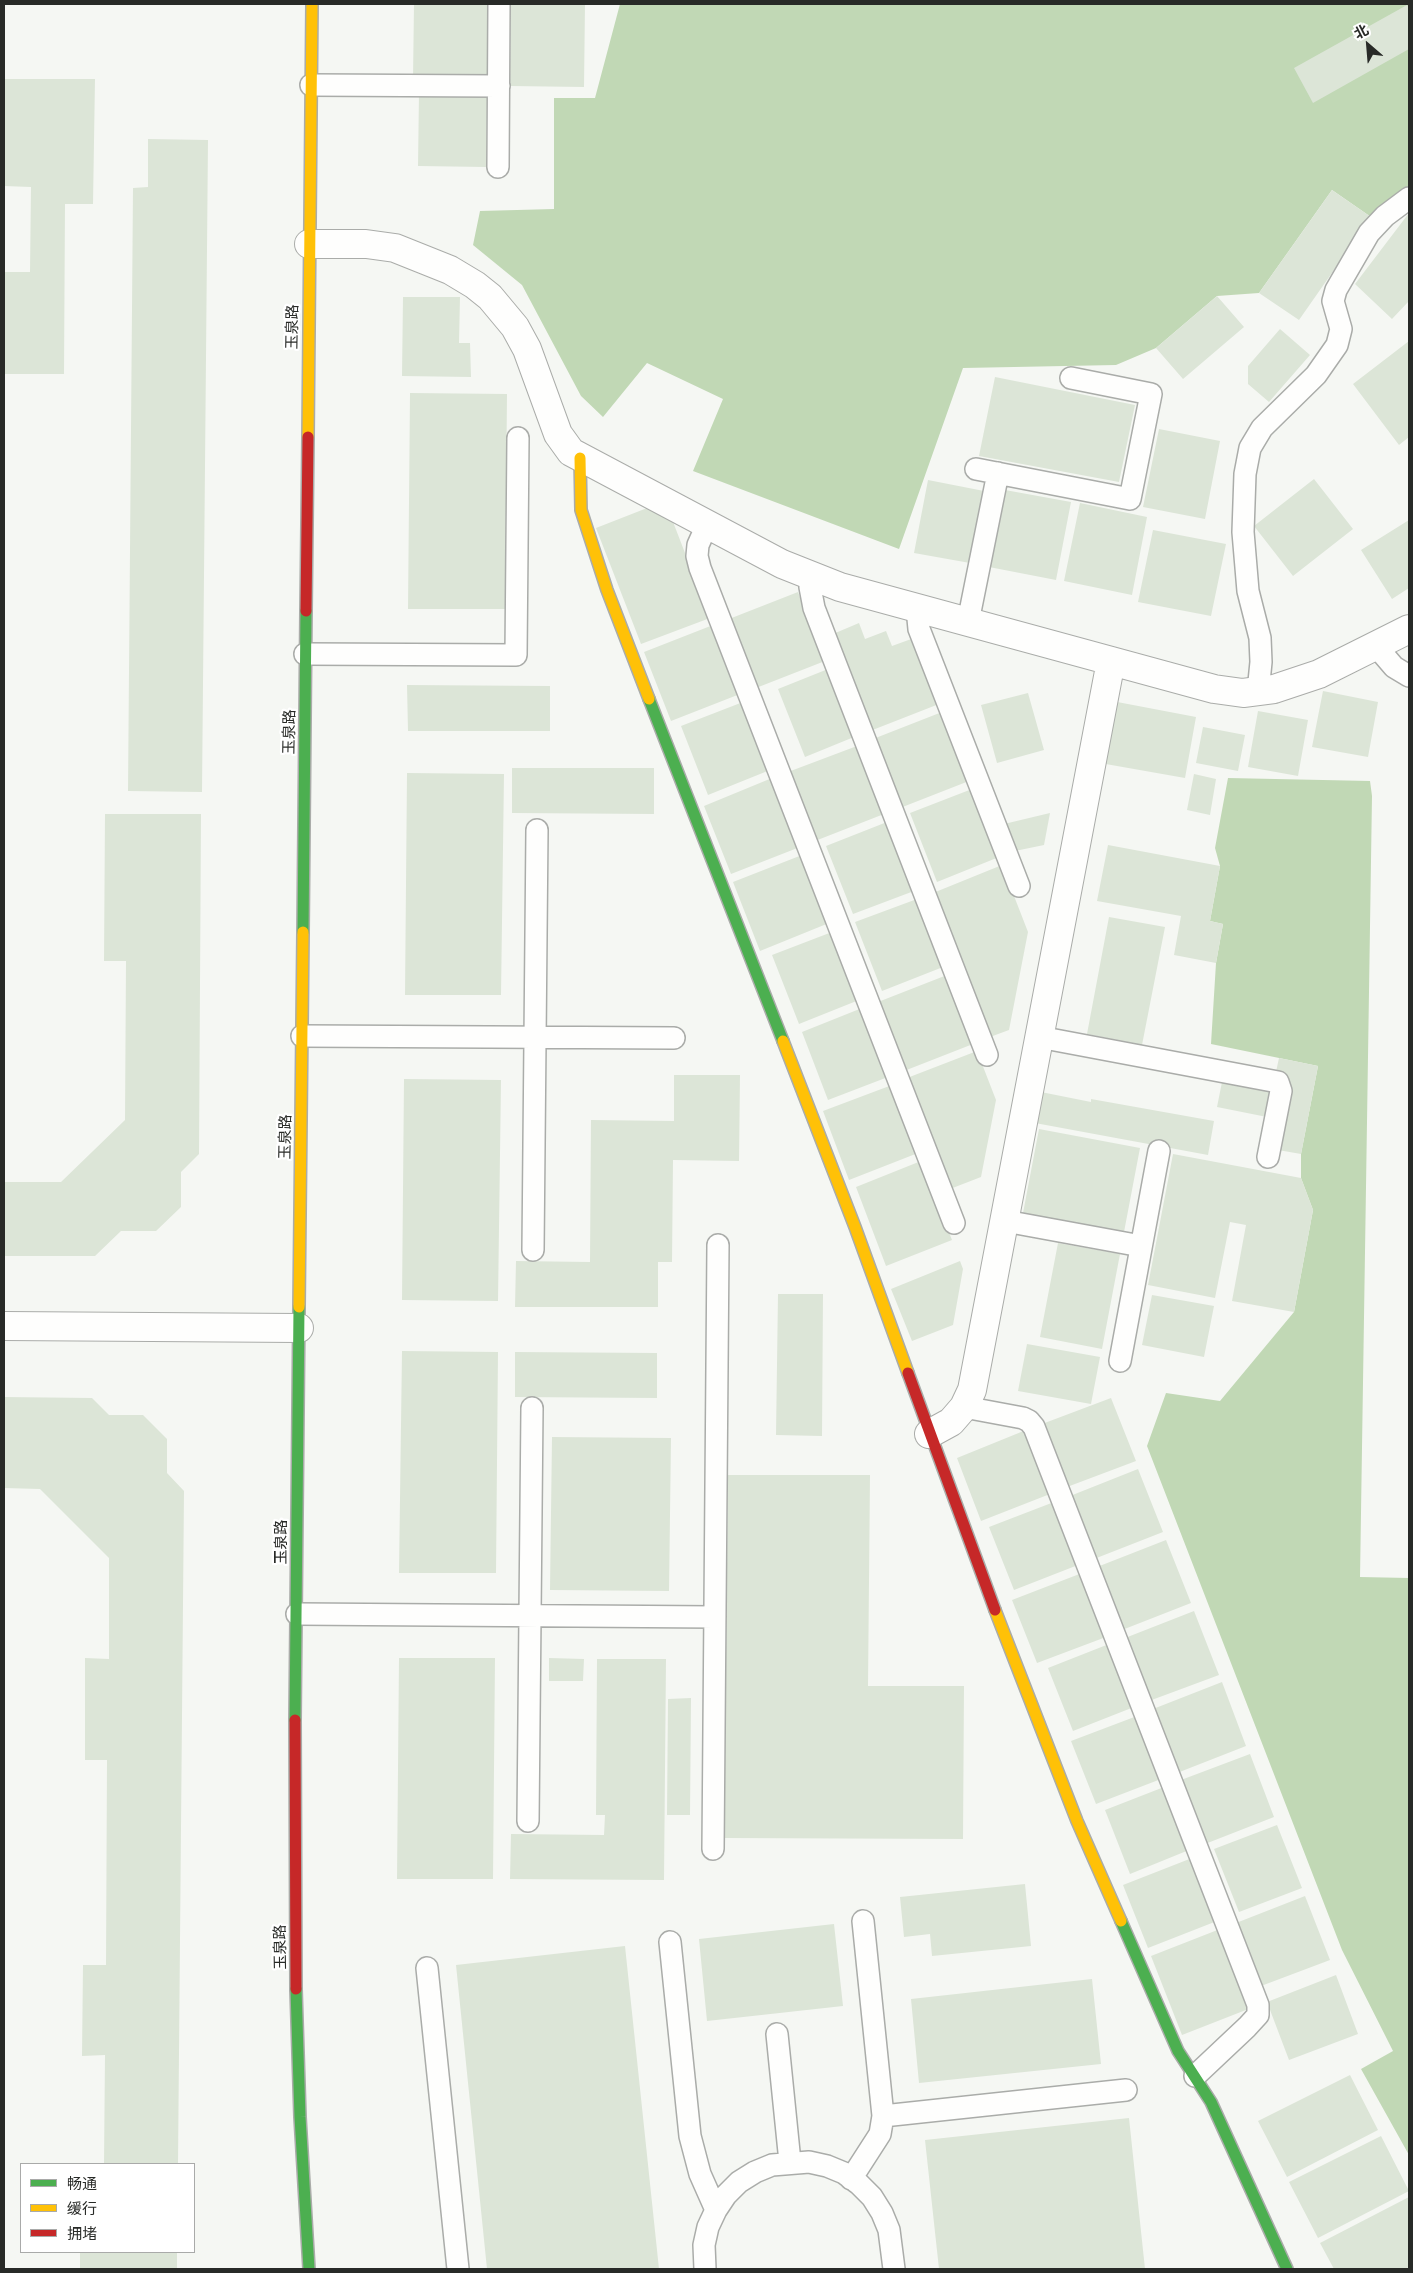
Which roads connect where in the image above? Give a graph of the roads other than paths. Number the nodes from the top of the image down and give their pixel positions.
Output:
1 (312, 4) edge
2 (499, 4) edge
3 (311, 85) junction
4 (499, 86) junction
5 (498, 167) dead end
6 (1409, 198) edge
7 (309, 244) junction
8 (1071, 378) dead end
9 (518, 438) dead end
10 (580, 458) junction
11 (976, 469) dead end
12 (998, 473) junction
13 (708, 525) junction
14 (811, 577) junction
15 (916, 608) junction
16 (968, 622) junction
17 (1409, 630) edge
18 (1376, 646) junction
19 (305, 654) junction
20 (1112, 661) junction
21 (1409, 676) edge
22 (1258, 692) junction
23 (537, 830) dead end
24 (1019, 886) dead end
25 (302, 1036) junction
26 (535, 1037) junction
27 (1039, 1037) junction
28 (674, 1038) dead end
29 (987, 1055) dead end
30 (1159, 1152) dead end
31 (1268, 1157) dead end
32 (1004, 1221) junction
33 (954, 1223) dead end
34 (718, 1245) dead end
35 (1141, 1246) junction
36 (533, 1250) dead end
37 (4, 1326) edge
38 (299, 1328) junction
39 (1120, 1361) dead end
40 (964, 1407) junction
41 (532, 1408) dead end
42 (929, 1434) junction
43 (297, 1614) junction
44 (530, 1616) junction
45 (714, 1617) junction
46 (528, 1821) dead end
47 (713, 1849) dead end
48 (863, 1921) dead end
49 (670, 1942) dead end
50 (427, 1968) dead end
51 (778, 2034) dead end
52 (1195, 2076) junction
53 (1126, 2090) dead end
54 (883, 2116) junction
55 (790, 2162) junction
56 (851, 2179) junction
57 (716, 2210) junction
58 (309, 2269) edge
59 (458, 2269) edge
60 (704, 2269) edge
61 (894, 2269) edge
62 (1287, 2269) edge

1 - 3 street, 玉泉路
2 - 4 lane
3 - 4 lane
3 - 7 street, 玉泉路
4 - 5 lane
6 - 22 lane
7 - 10 street
7 - 19 street, 玉泉路
8 - 12 lane
9 - 19 lane
10 - 13 street
10 - 42 street
11 - 12 lane
12 - 16 lane
13 - 14 street
13 - 33 lane
14 - 15 street
14 - 29 lane
15 - 16 street
15 - 24 lane
16 - 20 street
17 - 18 street
18 - 21 lane
18 - 22 street
19 - 25 street, 玉泉路
20 - 22 street
20 - 27 street
23 - 26 lane
25 - 26 lane
25 - 38 street, 玉泉路
26 - 28 lane
26 - 36 lane
27 - 31 lane
27 - 32 street
30 - 35 lane
32 - 35 lane
32 - 40 street
34 - 45 lane
35 - 39 lane
37 - 38 street
38 - 43 street, 玉泉路
40 - 42 street
40 - 52 lane
41 - 44 lane
42 - 52 street
43 - 44 lane
43 - 58 street, 玉泉路
44 - 45 lane
44 - 46 lane
45 - 47 lane
48 - 54 lane
49 - 57 lane
50 - 59 lane
51 - 55 lane
52 - 62 street
53 - 54 lane
54 - 56 lane
55 - 56 lane
55 - 57 lane
56 - 61 lane
57 - 60 lane

